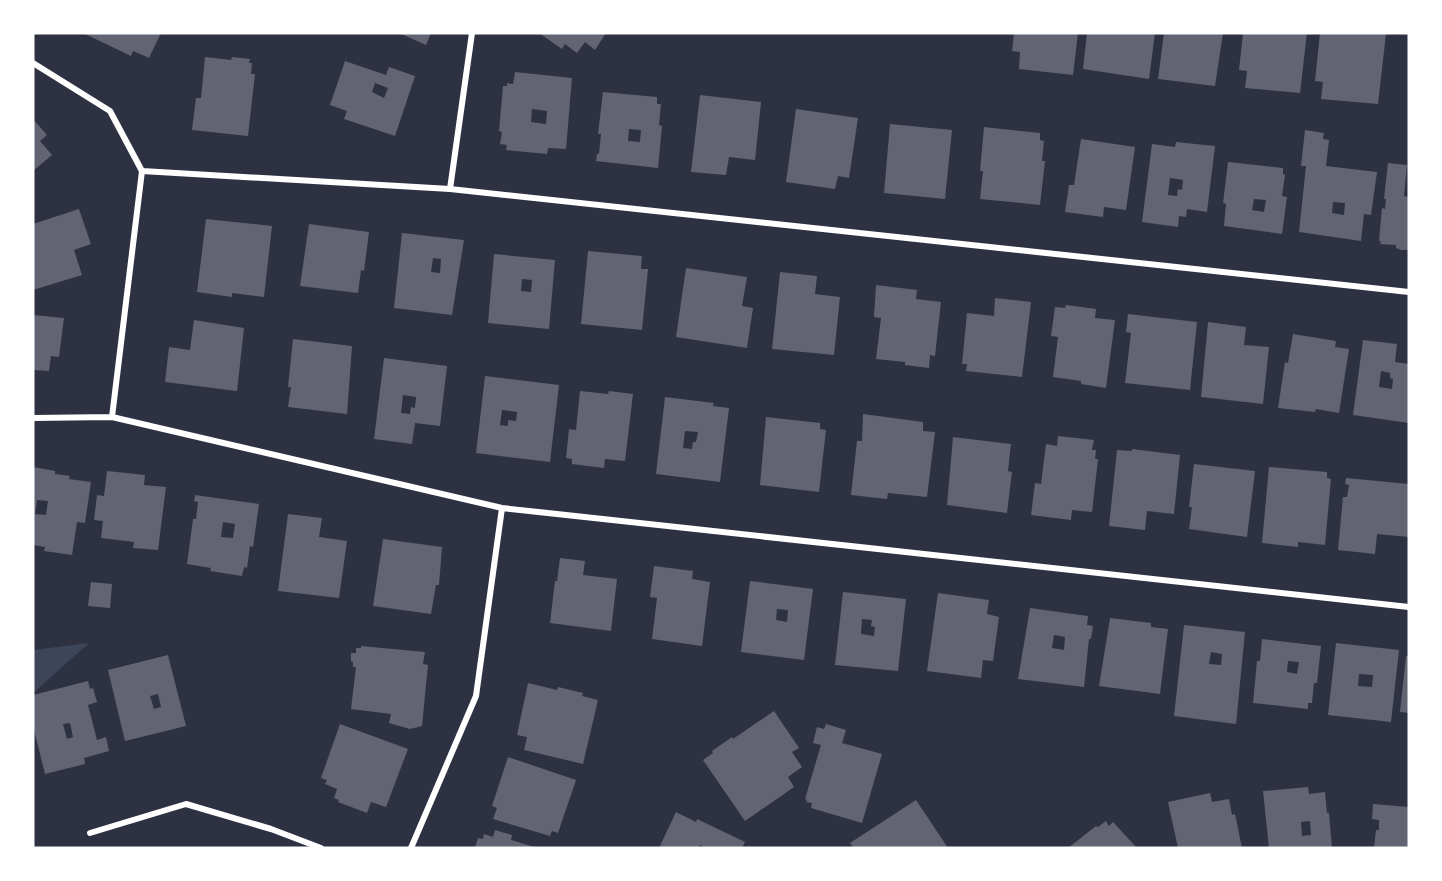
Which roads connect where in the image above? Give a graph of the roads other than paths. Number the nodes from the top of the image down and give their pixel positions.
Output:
1 (472, 33) edge
2 (33, 63) edge
3 (142, 171) junction
4 (450, 189) junction
5 (1409, 292) edge
6 (112, 417) junction
7 (33, 418) edge
8 (502, 508) junction
9 (1409, 607) edge
10 (90, 833) dead end
11 (321, 848) edge
12 (411, 848) edge

1 - 4 street
2 - 3 street
3 - 4 street
3 - 6 street
4 - 5 street
6 - 7 street
6 - 8 street
8 - 9 street
8 - 12 street
10 - 11 street

